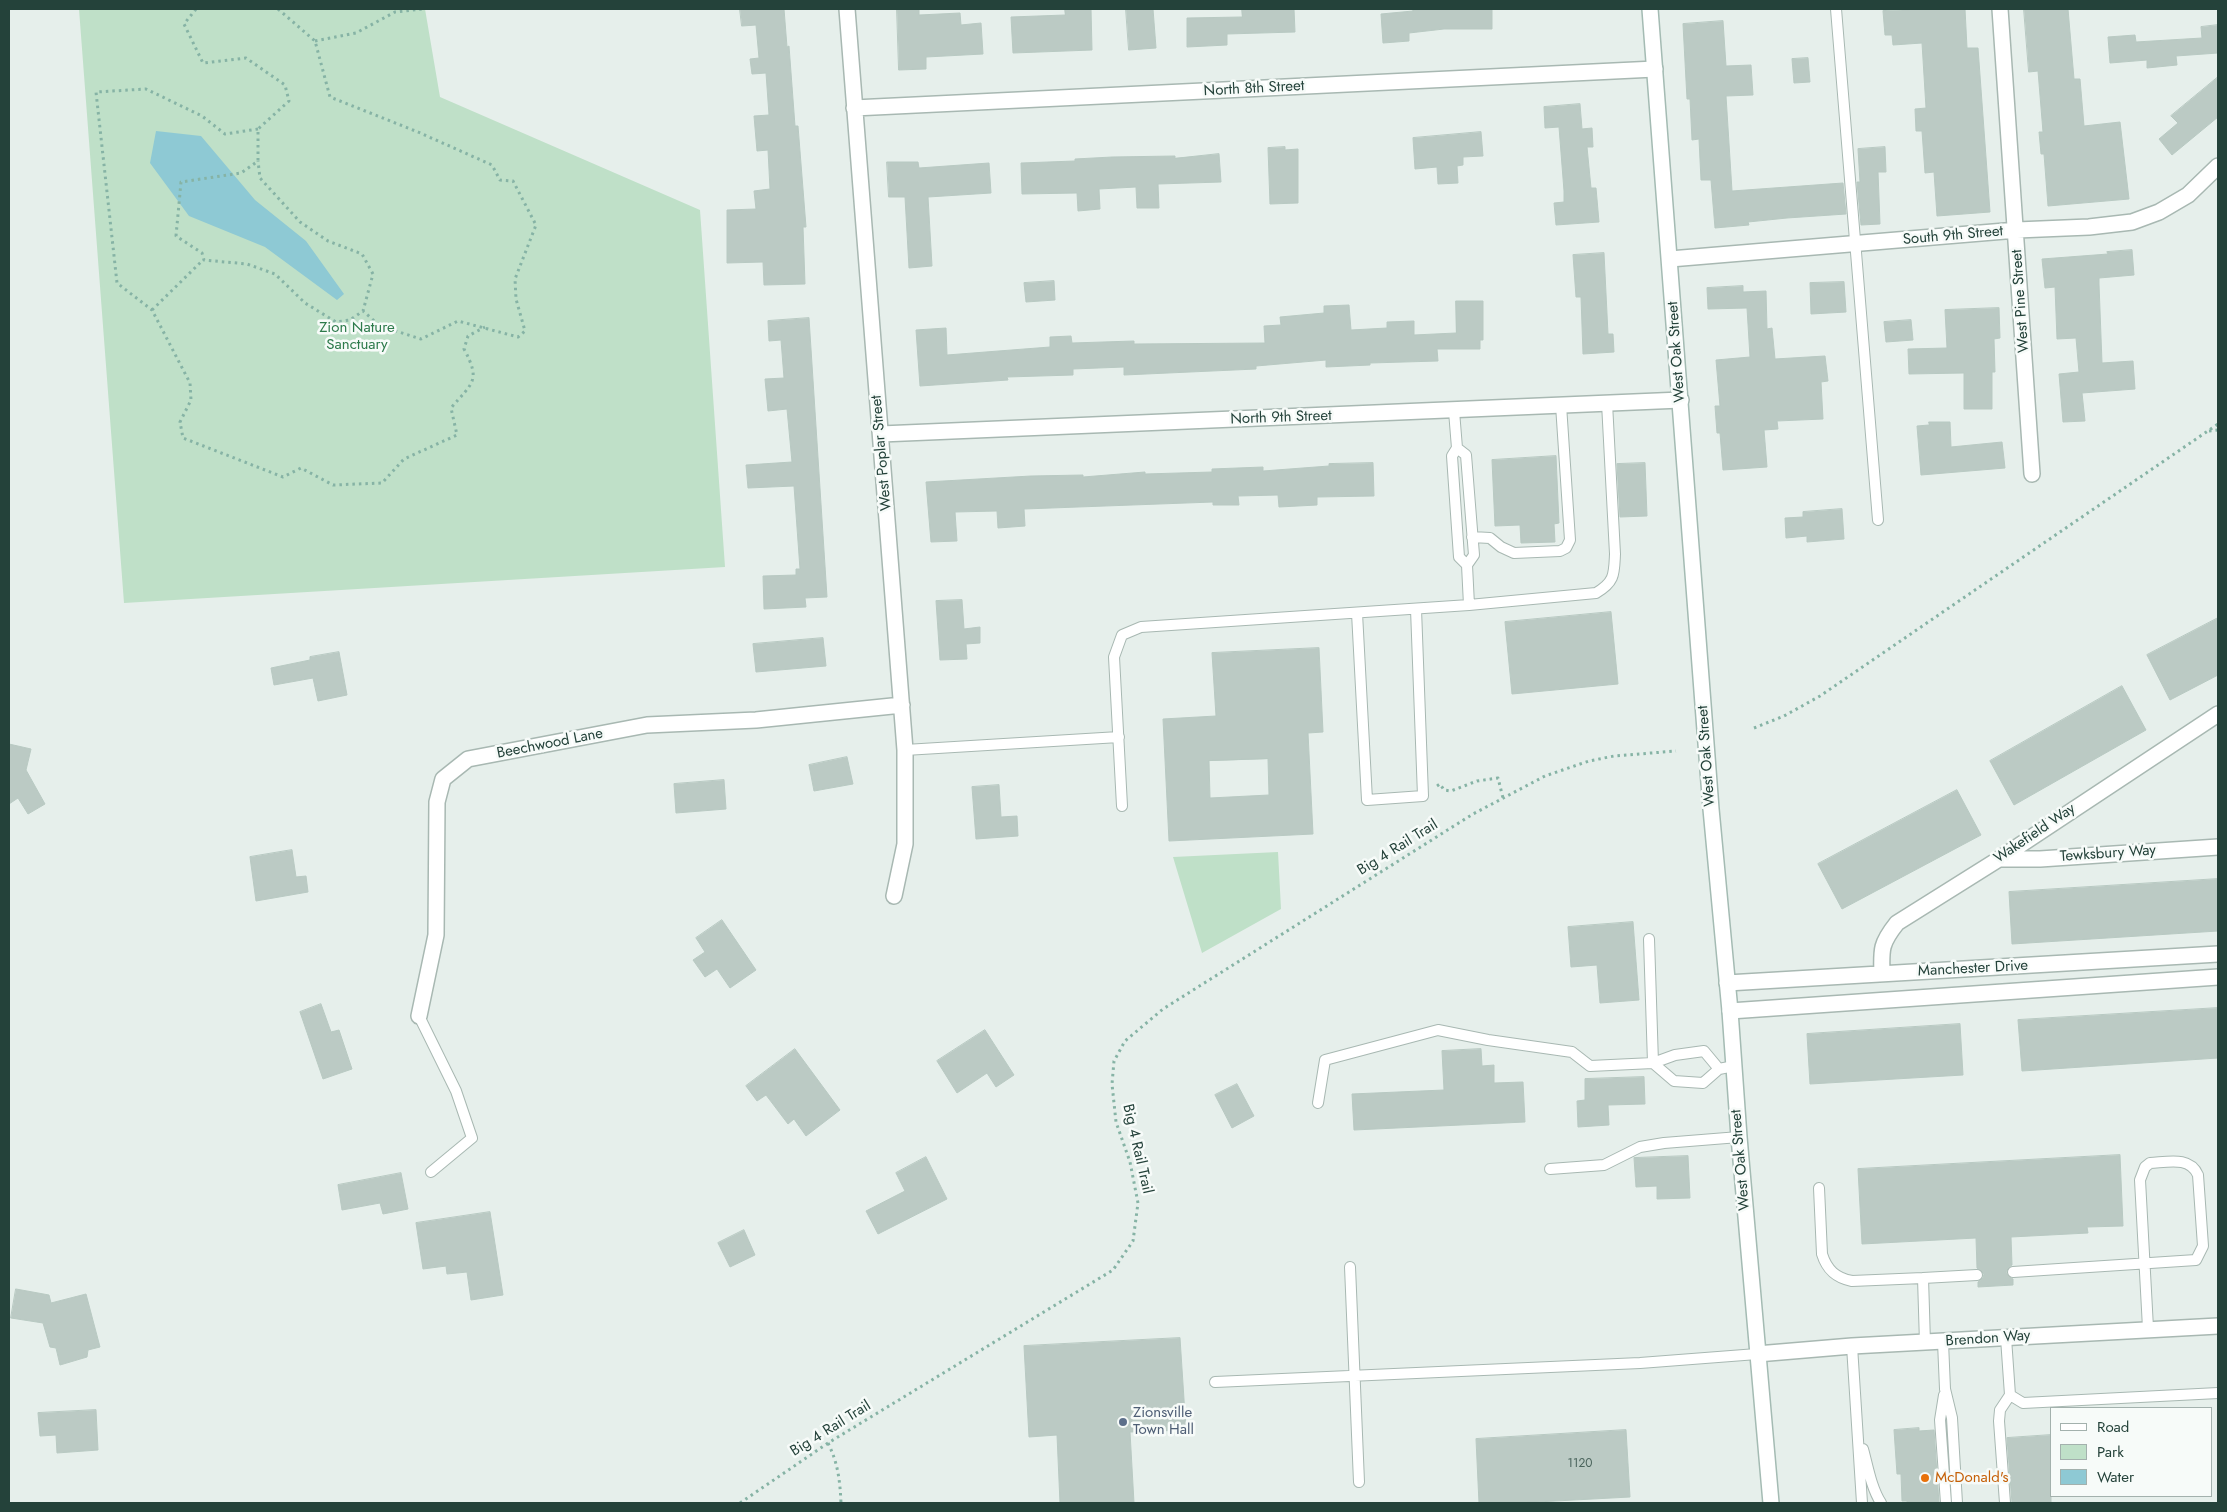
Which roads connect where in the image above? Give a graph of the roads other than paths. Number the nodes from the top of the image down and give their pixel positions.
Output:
1 (847, 9) edge
2 (1650, 9) edge
3 (1836, 9) edge
4 (2000, 9) edge
5 (1655, 69) junction
6 (854, 108) junction
7 (2218, 166) edge
8 (2017, 230) junction
9 (1855, 245) junction
10 (1670, 259) junction
11 (1681, 400) junction
12 (1607, 403) junction
13 (1562, 405) junction
14 (1454, 411) junction
15 (880, 434) junction
16 (1457, 448) junction
17 (2032, 474) dead end
18 (1878, 520) dead end
19 (1472, 537) junction
20 (1467, 566) junction
21 (1469, 605) junction
22 (1416, 609) junction
23 (1357, 613) junction
24 (902, 706) junction
25 (2218, 714) edge
26 (1119, 737) junction
27 (905, 750) junction
28 (1122, 806) dead end
29 (2218, 847) edge
30 (1998, 859) junction
31 (894, 896) dead end
32 (1649, 939) dead end
33 (2218, 954) edge
34 (1882, 974) junction
35 (2218, 977) edge
36 (1727, 983) junction
37 (1730, 1011) junction
38 (419, 1016) joint
39 (1652, 1063) junction
40 (1734, 1066) junction
41 (1719, 1069) junction
42 (1318, 1103) dead end
43 (1739, 1136) junction
44 (1550, 1169) dead end
45 (431, 1172) dead end
46 (1819, 1188) dead end
47 (2144, 1263) junction
48 (1350, 1267) dead end
49 (2013, 1272) dead end
50 (1977, 1274) dead end
51 (1923, 1278) junction
52 (2218, 1326) edge
53 (2148, 1328) junction
54 (2006, 1338) junction
55 (1943, 1342) junction
56 (1925, 1343) junction
57 (1852, 1346) junction
58 (1757, 1354) junction
59 (1355, 1375) junction
60 (1215, 1382) dead end
61 (1945, 1390) junction
62 (2218, 1393) edge
63 (2010, 1395) junction
64 (1858, 1434) junction
65 (1359, 1482) dead end
66 (1861, 1483) junction
67 (1771, 1503) edge
68 (1862, 1503) edge
69 (1868, 1503) edge
70 (1881, 1503) edge
71 (1946, 1503) edge
72 (1957, 1503) edge
73 (2005, 1503) edge

1 - 6 street, West Poplar Street
2 - 5 street, West Oak Street
3 - 9 lane
4 - 8 street, West Pine Street
5 - 6 street, North 8th Street
5 - 10 street, West Oak Street
6 - 15 street, West Poplar Street
7 - 8 street, South 9th Street
8 - 9 street, South 9th Street
8 - 17 street, West Pine Street
9 - 10 street, South 9th Street
9 - 18 lane
10 - 11 street, West Oak Street
11 - 12 street, North 9th Street
11 - 36 street, West Oak Street
12 - 13 street, North 9th Street
12 - 21 lane
13 - 14 street, North 9th Street
13 - 19 lane
14 - 15 street, North 9th Street
14 - 16 lane
15 - 24 street, West Poplar Street
16 - 19 lane
16 - 20 lane
19 - 20 lane
20 - 21 lane
21 - 22 lane
22 - 23 lane
22 - 23 lane
23 - 26 lane
24 - 27 street, West Poplar Street
24 - 38 street, Beechwood Lane
25 - 30 street, Wakefield Way
26 - 27 lane
26 - 28 lane
27 - 31 street, West Poplar Street
29 - 30 street, Tewksbury Way
30 - 34 street, Wakefield Way
32 - 39 lane
33 - 34 street, Manchester Drive
34 - 36 street, Manchester Drive
35 - 37 street, Manchester Drive
36 - 37 street, West Oak Street
37 - 40 street, West Oak Street
38 - 45 lane
39 - 41 lane
39 - 41 lane
39 - 42 lane
40 - 41 lane
40 - 43 street, West Oak Street
43 - 44 lane
43 - 58 street, West Oak Street
46 - 51 lane
47 - 47 lane
47 - 49 lane
47 - 53 lane
48 - 59 lane
50 - 51 lane
51 - 56 lane
52 - 53 street, Brendon Way
53 - 54 street, Brendon Way
54 - 55 street, Brendon Way
54 - 63 lane
55 - 56 street, Brendon Way
55 - 61 lane
56 - 57 street, Brendon Way
57 - 58 street, Brendon Way
57 - 64 lane
58 - 59 lane
58 - 67 street, West Oak Street
59 - 60 lane
59 - 65 lane
61 - 71 lane
61 - 72 lane
62 - 63 lane
63 - 73 lane
64 - 66 lane
64 - 70 lane
66 - 68 lane
66 - 69 lane

